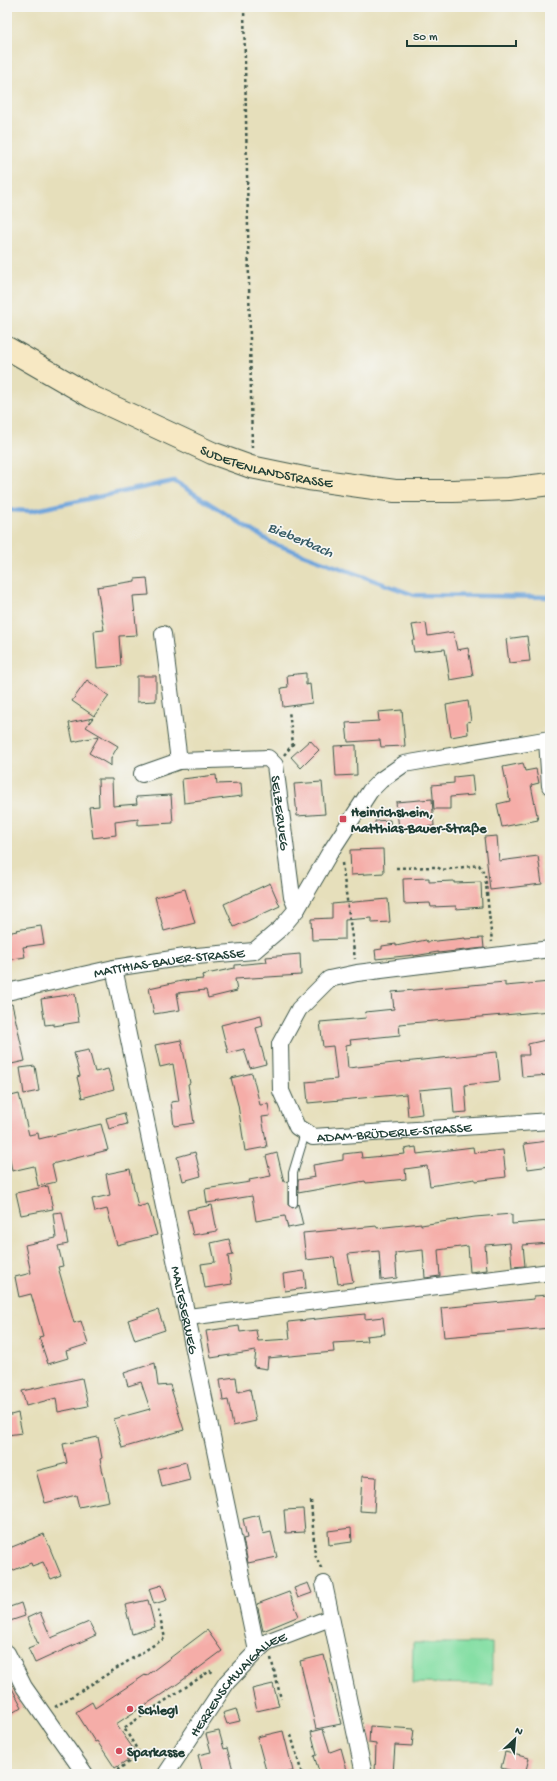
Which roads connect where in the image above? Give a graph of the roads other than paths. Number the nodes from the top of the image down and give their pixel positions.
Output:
1 (7, 348) edge
2 (550, 484) edge
3 (163, 634) dead end
4 (548, 740) edge
5 (179, 761) junction
6 (142, 774) dead end
7 (550, 786) edge
8 (297, 909) junction
9 (550, 949) edge
10 (114, 968) junction
11 (7, 992) edge
12 (550, 1121) edge
13 (305, 1133) junction
14 (293, 1203) dead end
15 (550, 1272) edge
16 (188, 1317) junction
17 (324, 1584) road end
18 (330, 1618) junction
19 (262, 1647) junction
20 (7, 1653) edge
21 (85, 1774) edge
22 (166, 1774) edge
23 (364, 1774) edge

1 - 2 street, SUDETENLANDSTRASSE
3 - 5 street
4 - 7 street
4 - 8 street, MATTHIAS-BAUER-STRASSE
5 - 6 street, SELZERWEG
5 - 8 street, SELZERWEG
8 - 10 street, MATTHIAS-BAUER-STRASSE
9 - 13 street, ADAM-BRÜDERLE-STRASSE
10 - 11 street, MATTHIAS-BAUER-STRASSE
10 - 16 street, MALTESERWEG
12 - 13 street, ADAM-BRÜDERLE-STRASSE
13 - 14 lane
15 - 16 street
16 - 19 street, MALTESERWEG
17 - 18 street
18 - 19 street, HERRENSCHWAIGALLEE
18 - 23 street
19 - 22 street, HERRENSCHWAIGALLEE
20 - 21 street

